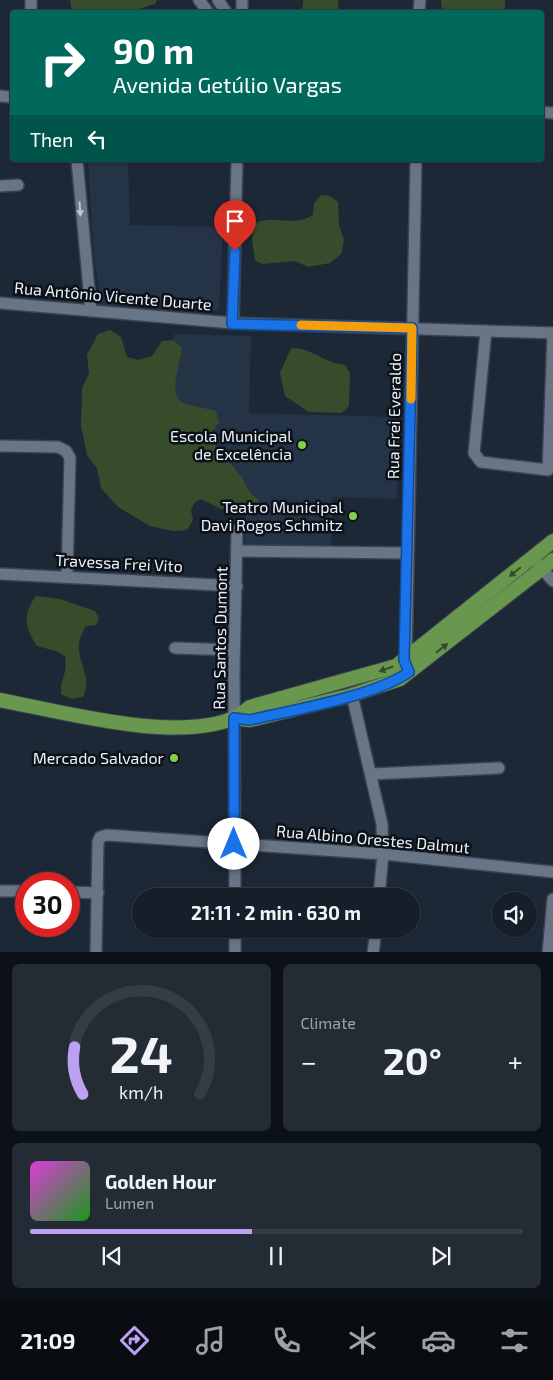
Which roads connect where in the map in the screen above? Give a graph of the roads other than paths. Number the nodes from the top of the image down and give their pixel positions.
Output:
1 (77, 162) edge
2 (237, 162) edge
3 (416, 162) edge
4 (18, 185) dead end
5 (0, 186) edge
6 (0, 303) edge
7 (90, 311) junction
8 (232, 324) junction
9 (412, 328) junction
10 (486, 331) junction
11 (553, 333) edge
12 (0, 446) edge
13 (550, 471) edge
14 (237, 530) dead end
15 (553, 541) edge
16 (238, 552) junction
17 (407, 553) junction
18 (532, 558) junction
19 (548, 565) edge
20 (0, 574) edge
21 (67, 576) junction
22 (553, 581) edge
23 (237, 586) junction
24 (175, 648) dead end
25 (234, 650) junction
26 (407, 666) junction
27 (352, 695) junction
28 (0, 700) edge
29 (234, 718) junction
30 (498, 768) dead end
31 (372, 774) junction
32 (234, 844) junction
33 (383, 854) junction
34 (553, 872) edge
35 (235, 888) edge
36 (380, 888) edge
37 (0, 891) edge
38 (15, 891) edge
39 (80, 892) edge
40 (98, 893) junction
41 (553, 899) edge
42 (235, 938) edge
43 (375, 938) edge
44 (96, 952) edge
45 (235, 952) edge
46 (373, 952) edge
47 (548, 952) edge

1 -> 7 street
2 - 8 street
3 - 9 street, Rua Frei Everaldo
4 - 5 street
6 - 7 street, Rua Antônio Vicente Duarte
7 - 8 street, Rua Antônio Vicente Duarte
8 - 9 street, Rua Antônio Vicente Duarte
9 - 10 street, Rua Antônio Vicente Duarte
9 - 17 street, Rua Frei Everaldo
10 - 11 street, Rua Antônio Vicente Duarte
10 - 13 street
11 - 13 street
12 - 21 street
14 - 16 street, Rua Santos Dumont
15 - 18 main road
16 - 17 street
16 - 23 street, Rua Santos Dumont
17 - 26 street, Rua Frei Everaldo
18 - 19 street
18 -> 26 main road
19 - 22 street
26 -> 19 main road
20 - 21 street, Travessa Frei Vito
21 - 23 street, Travessa Frei Vito
23 - 25 street, Rua Santos Dumont
24 - 25 street
25 - 29 street, Rua Santos Dumont
26 - 27 main road
26 -> 29 main road
27 - 29 main road
27 - 31 street
28 - 29 main road
29 - 32 street, Rua Santos Dumont
30 - 31 street
31 - 33 street
32 - 33 street, Rua Albino Orestes Dalmut
32 - 35 street, Rua Santos Dumont
32 - 40 street, Rua Albino Orestes Dalmut
33 - 34 street, Rua Albino Orestes Dalmut
33 - 36 street
37 - 38 street
39 - 40 street
40 - 44 street
41 - 47 street
42 - 45 street
43 - 46 street

